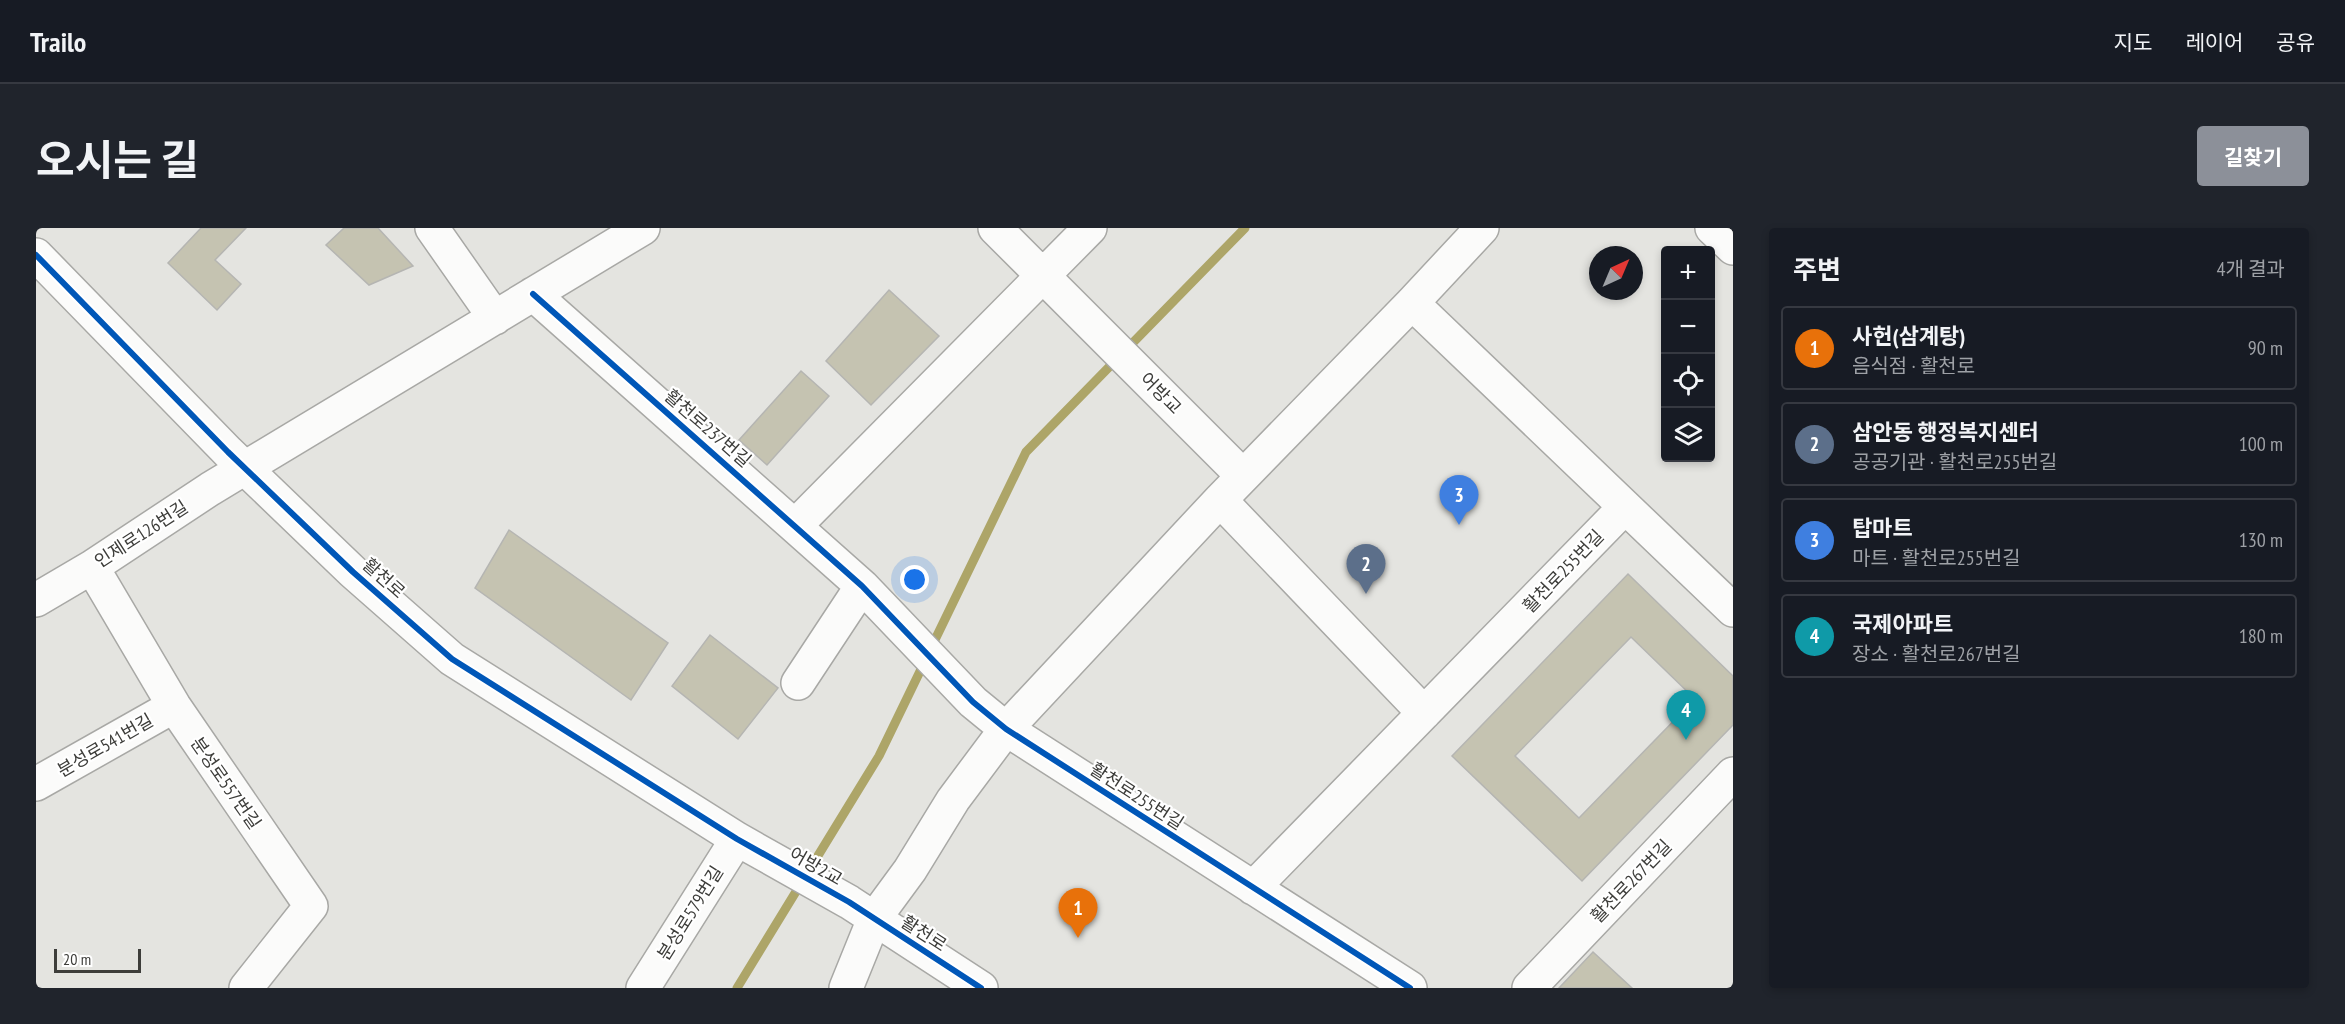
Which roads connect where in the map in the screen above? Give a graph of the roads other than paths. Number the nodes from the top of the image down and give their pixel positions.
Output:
1 (432, 228) edge
2 (643, 228) edge
3 (995, 228) edge
4 (1090, 228) edge
5 (1482, 228) edge
6 (1712, 228) edge
7 (1733, 248) edge
8 (36, 255) edge
9 (1043, 276) junction
10 (533, 294) junction
11 (1412, 303) junction
12 (495, 318) junction
13 (246, 468) junction
14 (1243, 476) junction
15 (1220, 500) junction
16 (1625, 507) junction
17 (796, 525) junction
18 (92, 567) junction
19 (862, 586) junction
20 (36, 600) edge
21 (1733, 610) edge
22 (798, 683) dead end
23 (973, 702) joint
24 (174, 706) junction
25 (1424, 713) junction
26 (1005, 729) junction
27 (1733, 774) edge
28 (36, 784) edge
29 (737, 839) junction
30 (767, 855) joint
31 (1253, 888) junction
32 (862, 910) junction
33 (246, 988) edge
34 (643, 988) edge
35 (846, 988) edge
36 (981, 988) edge
37 (1410, 988) edge
38 (1529, 988) edge

1 - 12 street
2 - 10 street
3 - 9 street, 어방교
4 - 9 street
5 - 11 street
6 - 7 street
8 - 13 street, 활천로
9 - 14 street, 어방교
9 - 17 street
10 - 12 street
10 - 17 street, 활천로237번길
11 - 14 street
11 - 16 street
12 - 13 street
13 - 18 street, 인제로126번길
13 - 29 street, 활천로
14 - 15 street
15 - 25 street
15 - 26 street
16 - 21 street
16 - 25 street, 활천로255번길
17 - 19 street, 활천로237번길
18 - 20 street, 인제로126번길
18 - 24 street, 분성로557번길
19 - 22 street
19 - 23 street, 활천로237번길
23 - 26 street, 활천로255번길
24 - 28 street, 분성로541번길
24 - 33 street, 분성로557번길
25 - 31 street, 활천로255번길
26 - 31 street, 활천로255번길
26 - 32 street
27 - 38 street, 활천로267번길
29 - 30 street, 활천로
29 - 34 street, 분성로579번길
30 - 32 street, 어방2교
31 - 37 street
32 - 35 street
32 - 36 street, 활천로

